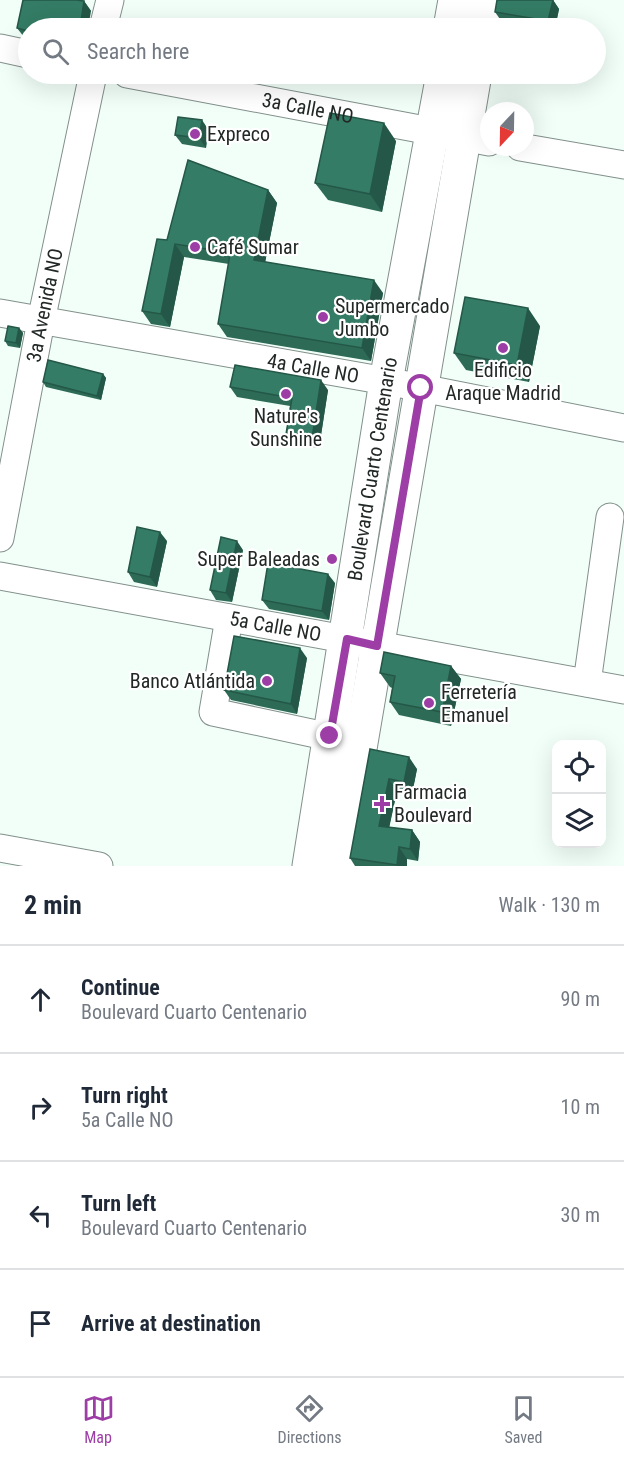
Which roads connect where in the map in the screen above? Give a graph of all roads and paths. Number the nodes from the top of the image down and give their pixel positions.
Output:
1 (110, 0) edge
2 (455, 0) edge
3 (486, 0) edge
4 (106, 18) edge
5 (452, 18) edge
6 (483, 18) edge
7 (0, 48) edge
8 (18, 52) edge
9 (91, 84) edge
10 (181, 84) edge
11 (441, 84) edge
12 (475, 84) edge
13 (431, 130) junction
14 (477, 140) edge
15 (534, 149) edge
16 (624, 165) edge
17 (0, 313) edge
18 (41, 321) junction
19 (386, 381) junction
20 (421, 388) junction
21 (624, 428) edge
22 (610, 517) dead end
23 (0, 538) edge
24 (0, 576) edge
25 (229, 618) junction
26 (362, 642) junction
27 (587, 684) junction
28 (624, 690) edge
29 (330, 736) junction
30 (0, 848) edge
31 (99, 866) edge
32 (309, 866) edge
33 (340, 866) edge

1 - 4 street
2 - 5 main road
3 - 6 main road
7 - 8 street
9 - 18 street, 3a Avenida NO
10 - 13 street, 3a Calle NO
11 - 13 main road, Boulevard Cuarto Centenario
12 - 14 main road, Boulevard Cuarto Centenario
13 - 14 street, 3a Calle NO
13 - 19 main road, Boulevard Cuarto Centenario
14 - 20 main road, Boulevard Cuarto Centenario
15 - 16 street
17 - 18 street, 4a Calle NO
18 - 19 street, 4a Calle NO
18 - 23 street, 3a Avenida NO
19 - 20 street, 4a Calle NO
19 - 26 main road, Boulevard Cuarto Centenario
20 - 21 street, 4a Calle NO
20 - 26 main road, Boulevard Cuarto Centenario
22 - 27 street
24 - 25 street, 5a Calle NO
25 - 26 street, 5a Calle NO
25 - 29 street
26 - 27 street, 5a Calle NO
26 - 29 main road, Boulevard Cuarto Centenario
26 - 33 main road, Boulevard Cuarto Centenario
27 - 28 street, 5a Calle NO
29 - 32 main road, Boulevard Cuarto Centenario
30 - 31 street

